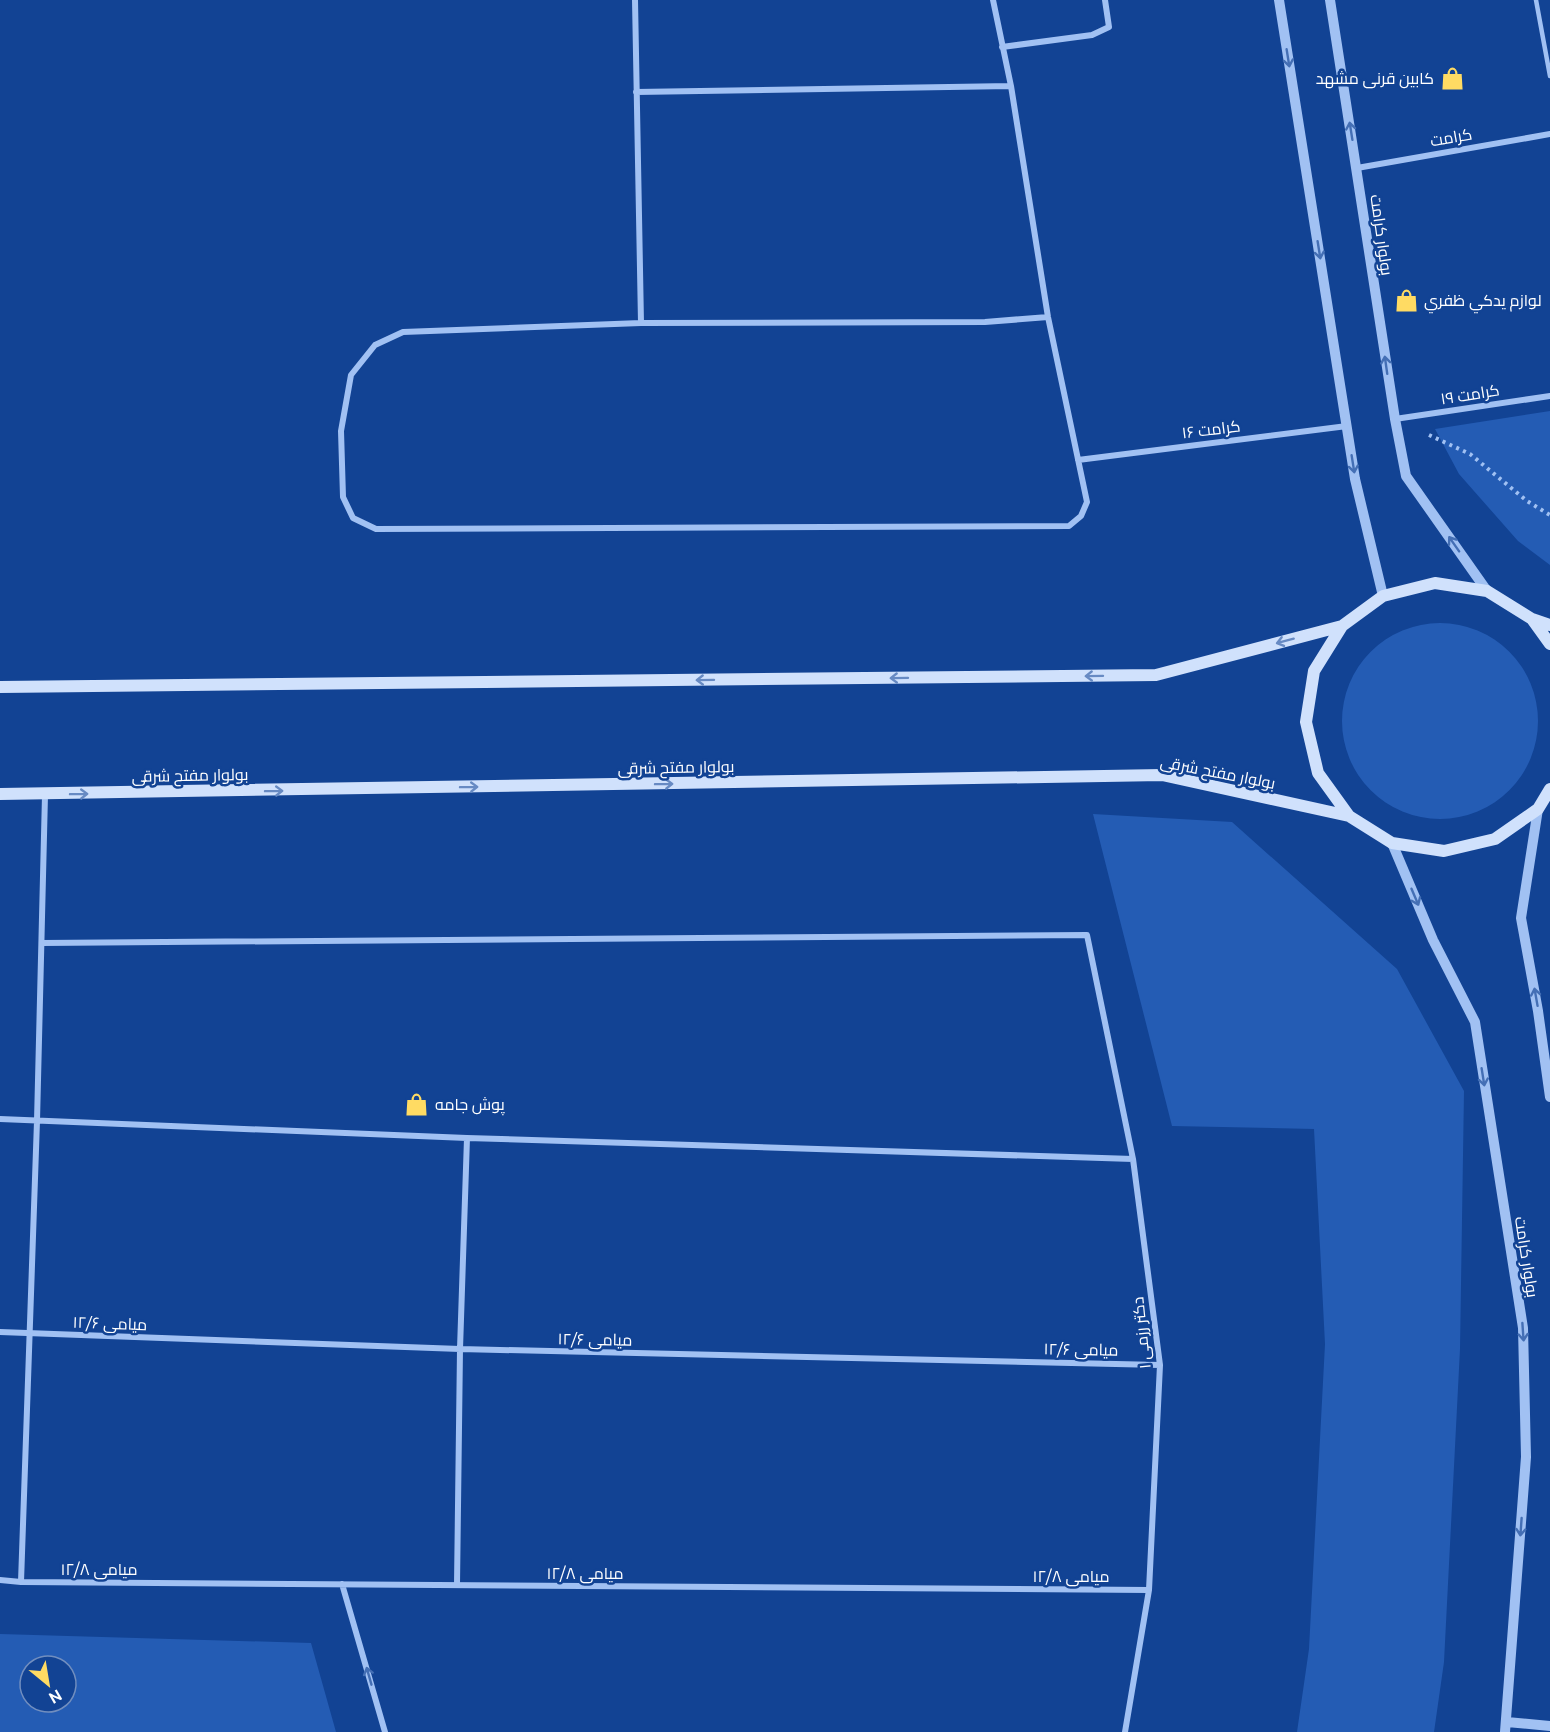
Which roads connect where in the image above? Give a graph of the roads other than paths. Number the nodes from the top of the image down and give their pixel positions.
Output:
1 (635, 0) edge
2 (993, 0) edge
3 (1105, 0) edge
4 (1279, 0) edge
5 (1330, 0) edge
6 (1536, 0) edge
7 (1002, 47) junction
8 (1550, 76) edge
9 (1011, 86) junction
10 (636, 92) junction
11 (1550, 134) edge
12 (1357, 168) junction
13 (1048, 317) junction
14 (641, 323) junction
15 (1550, 396) edge
16 (1395, 420) junction
17 (1347, 426) junction
18 (1078, 460) junction
19 (1487, 591) junction
20 (1383, 596) junction
21 (1532, 619) junction
22 (1550, 625) edge
23 (1342, 626) junction
24 (1550, 644) edge
25 (0, 687) edge
26 (1550, 789) edge
27 (0, 794) edge
28 (45, 795) junction
29 (1544, 807) edge
30 (1349, 816) junction
31 (1392, 843) junction
32 (42, 943) junction
33 (1550, 1097) edge
34 (0, 1119) edge
35 (38, 1121) junction
36 (467, 1138) junction
37 (1133, 1159) junction
38 (0, 1332) edge
39 (30, 1333) junction
40 (460, 1349) junction
41 (1160, 1365) junction
42 (0, 1580) edge
43 (21, 1582) junction
44 (342, 1584) junction
45 (457, 1585) junction
46 (1149, 1590) junction
47 (1550, 1726) edge
48 (1506, 1727) edge
49 (386, 1732) edge
50 (1125, 1732) edge

1 - 10 street
2 - 7 street
3 - 7 street
4 -> 17 street
12 -> 5 street, بولوار کرامت
6 - 8 lane
7 - 9 street
9 - 10 street
9 - 13 street
10 - 14 street
11 - 12 street, کرامت
16 -> 12 street, بولوار کرامت
13 - 14 street
13 - 18 street
14 - 18 street
15 - 16 street, کرامت ۱۹
19 -> 16 street, بولوار کرامت
17 - 18 street, کرامت ۱۶
17 -> 20 street
19 - 20 main road
19 - 21 main road
20 - 23 main road
21 - 22 main road
21 - 24 main road
23 -> 25 main road
23 - 30 main road
26 - 29 main road
27 - 28 main road, بولوار مفتح شرقی
28 -> 30 main road, بولوار مفتح شرقی
28 - 32 street
29 - 31 main road
33 -> 29 street
30 - 31 main road
31 -> 48 street, بولوار کرامت
32 - 35 street
32 - 37 street, دکتر رزمی ۱
34 - 35 street
35 - 36 street
35 - 39 street
36 - 37 street
36 - 40 street
37 - 41 street, دکتر رزمی ۱
38 - 39 street, میامی ۱۲/۶
39 - 40 street, میامی ۱۲/۶
39 - 43 street
40 - 41 street, میامی ۱۲/۶
40 - 45 street
41 - 46 street, دکتر رزمی ۱
42 - 43 street, میامی ۱۲/۸
43 - 44 street, میامی ۱۲/۸
44 - 45 street, میامی ۱۲/۸
49 -> 44 street
45 - 46 street, میامی ۱۲/۸
46 - 50 street, دکتر رزمی ۱
47 - 48 street

